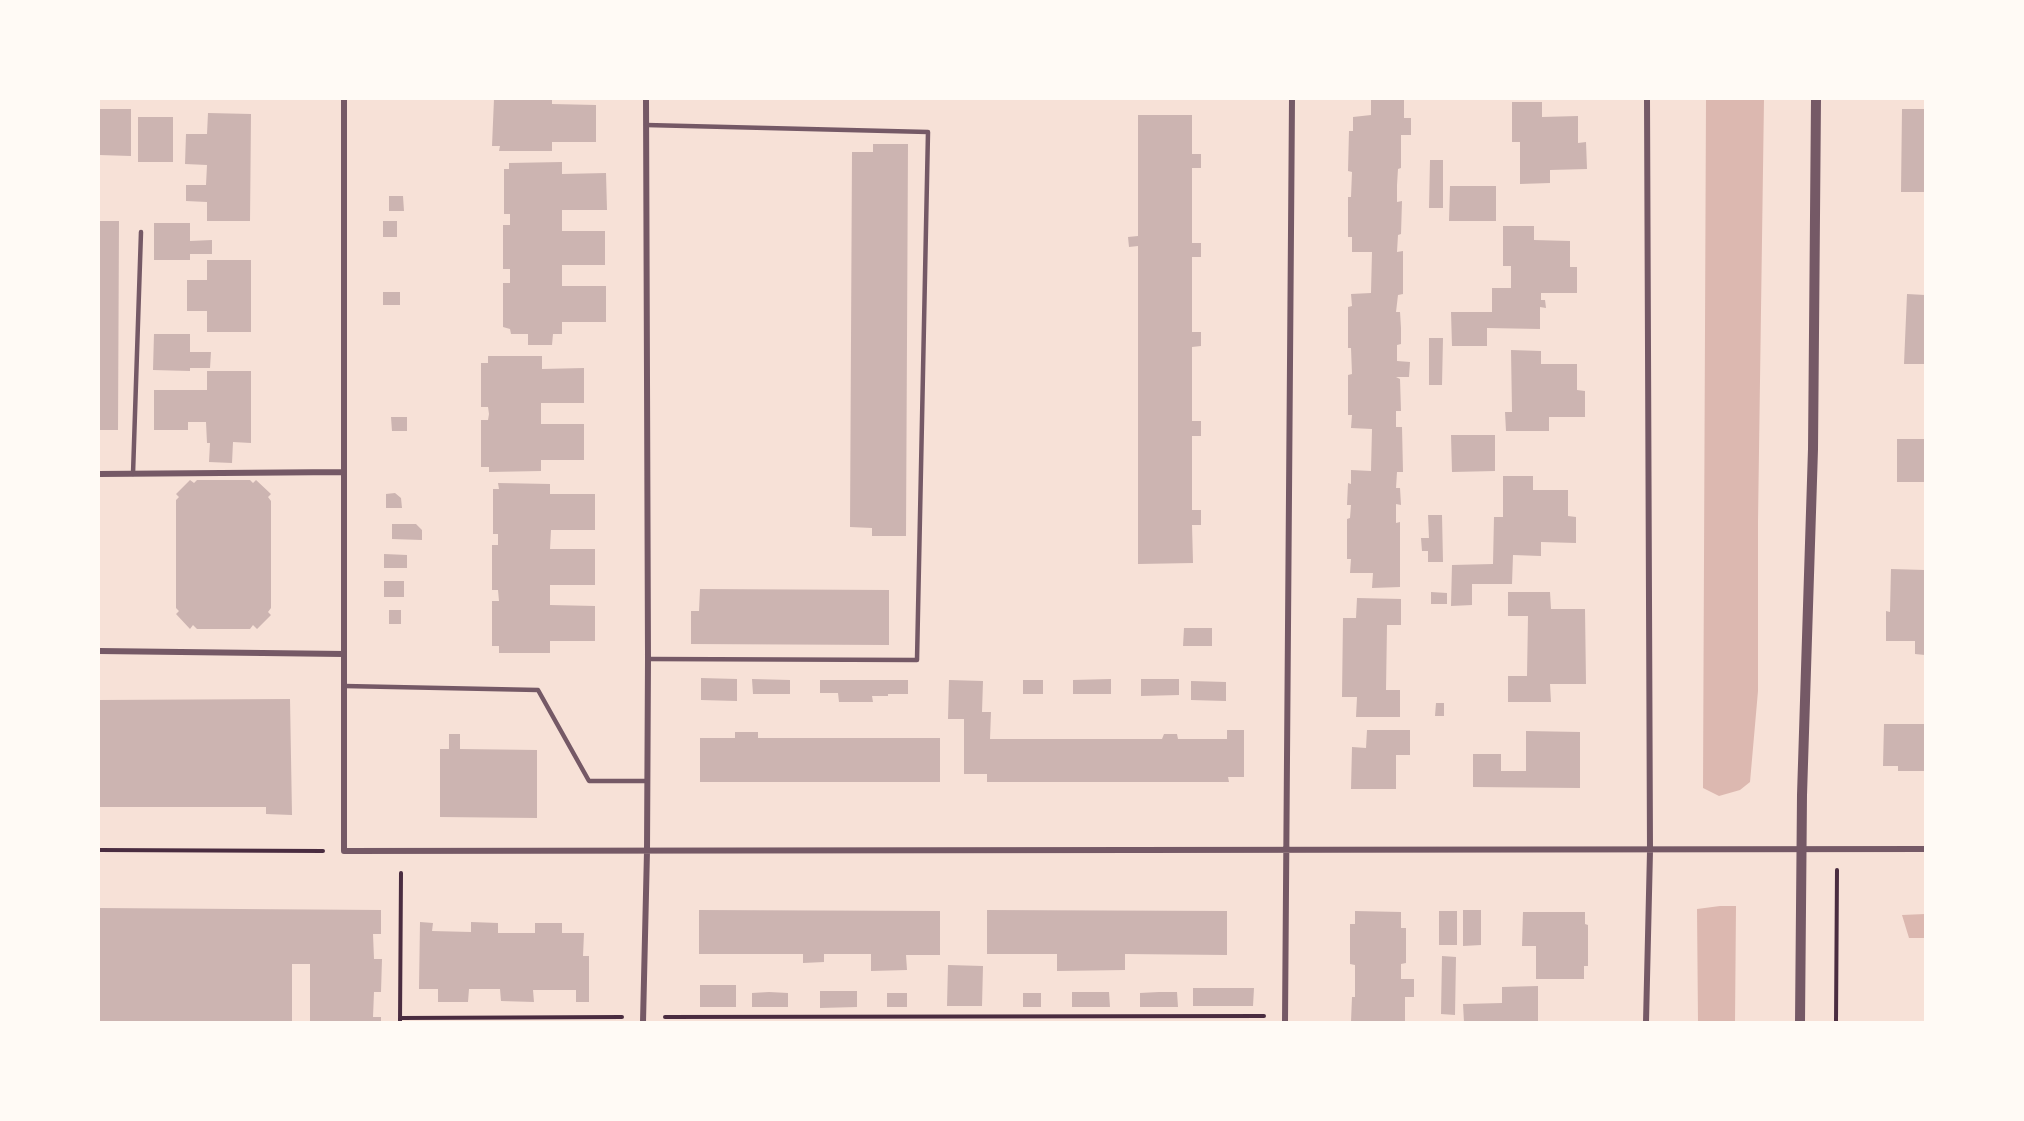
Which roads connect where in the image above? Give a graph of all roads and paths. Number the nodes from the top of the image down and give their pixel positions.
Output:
1 (344, 99) edge
2 (646, 99) edge
3 (1292, 99) edge
4 (1647, 99) edge
5 (1816, 99) edge
6 (646, 125) junction
7 (141, 232) dead end
8 (344, 472) junction
9 (99, 474) edge
10 (133, 474) junction
11 (99, 651) edge
12 (344, 654) junction
13 (648, 659) junction
14 (344, 686) junction
15 (647, 781) junction
16 (1925, 849) edge
17 (99, 850) edge
18 (1286, 850) junction
19 (1802, 850) junction
20 (1838, 850) junction
21 (344, 851) junction
22 (402, 851) junction
23 (647, 851) junction
24 (1650, 851) junction
25 (643, 1019) edge
26 (1285, 1019) edge
27 (400, 1020) edge
28 (491, 1020) edge
29 (1646, 1022) edge
30 (1800, 1022) edge
31 (1836, 1022) edge

1 - 8 street
2 - 6 street
3 - 18 street
4 - 24 street
5 - 19 street
6 - 13 street
6 - 13 lane
7 - 10 lane
8 - 10 street
8 - 12 street
9 - 10 street
11 - 12 street
12 - 14 street
13 - 15 street
14 - 15 lane
14 - 21 street
15 - 23 street
16 - 20 street
17 - 21 path
18 - 23 street
18 - 24 street
18 - 26 street
19 - 20 street
19 - 24 street
19 - 30 street
20 - 31 path
21 - 22 street
22 - 23 street
22 - 27 path
23 - 25 street
24 - 29 street
25 - 26 path
25 - 28 path
27 - 28 path

